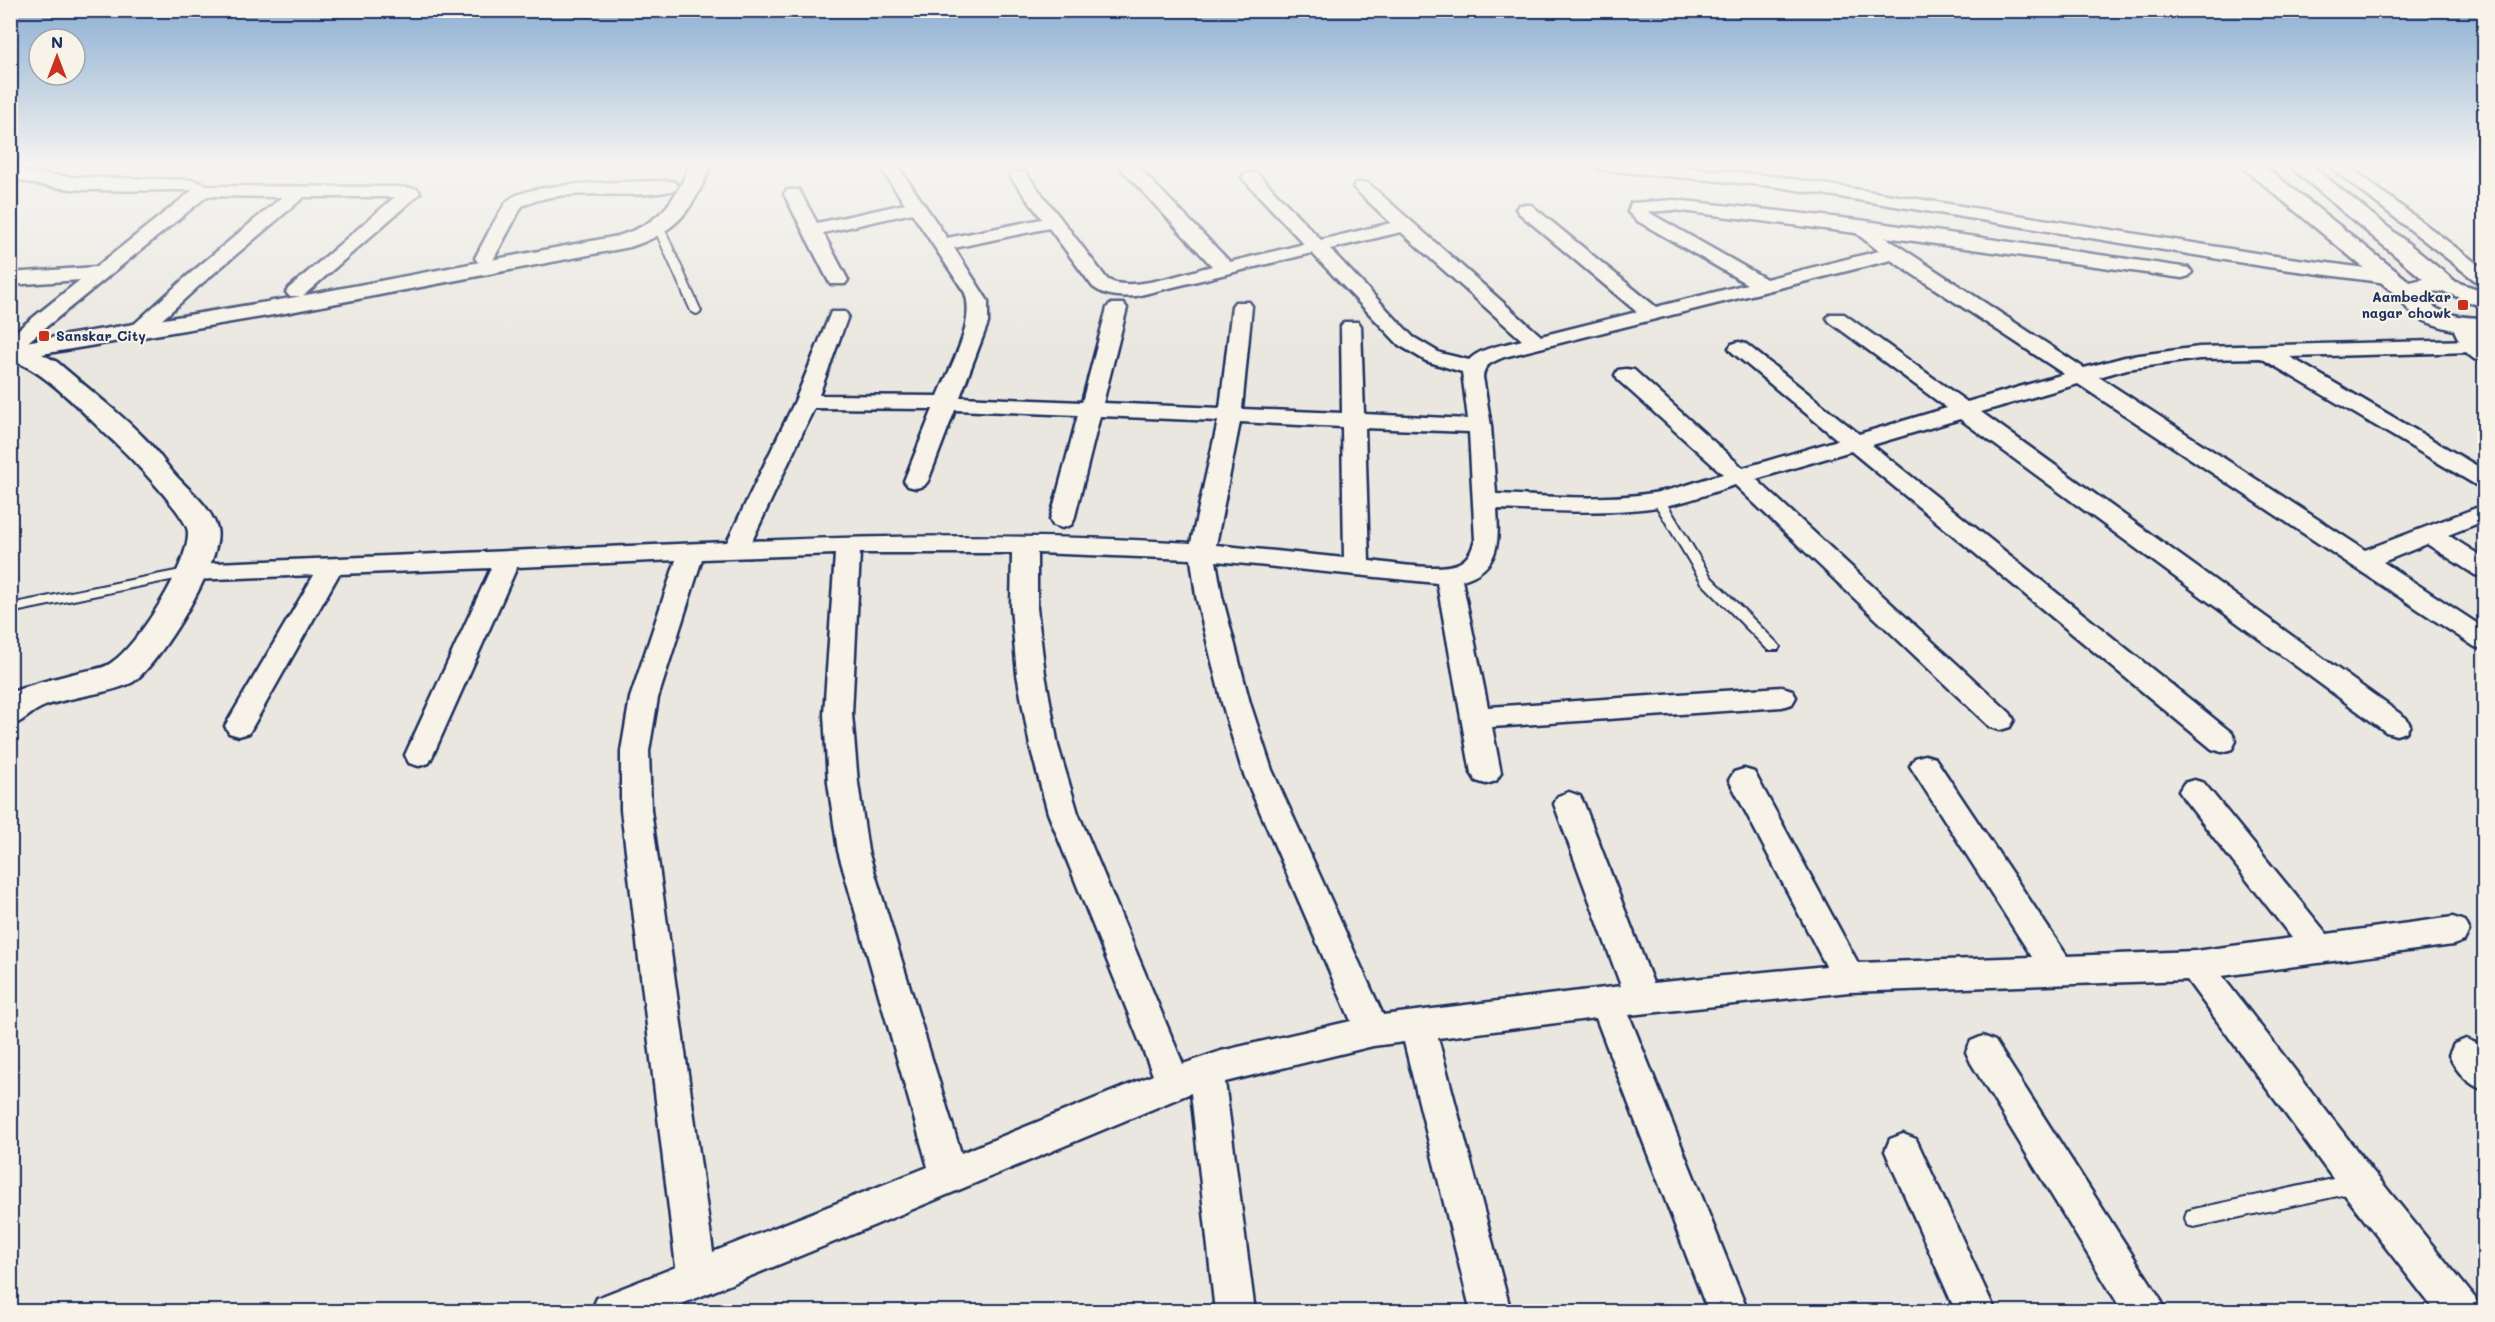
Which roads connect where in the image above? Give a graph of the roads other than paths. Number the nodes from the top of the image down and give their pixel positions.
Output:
1 (158, 227) edge
2 (259, 227) edge
3 (367, 227) edge
4 (502, 227) edge
5 (635, 227) edge
6 (809, 227) edge
7 (826, 227) edge
8 (929, 227) edge
9 (1030, 227) edge
10 (1057, 227) edge
11 (1185, 227) edge
12 (1299, 227) edge
13 (1398, 227) edge
14 (1407, 227) edge
15 (1546, 227) edge
16 (1662, 227) edge
17 (1859, 227) edge
18 (1863, 227) edge
19 (2075, 227) edge
20 (2325, 227) edge
21 (2374, 227) edge
22 (2417, 227) edge
23 (659, 228) joint
24 (811, 230) junction
25 (942, 245) junction
26 (1317, 246) junction
27 (1894, 253) junction
28 (485, 258) junction
29 (1225, 268) junction
30 (2182, 272) dead end
31 (100, 273) junction
32 (2387, 277) junction
33 (2484, 278) edge
34 (10, 279) edge
35 (838, 280) dead end
36 (1764, 286) junction
37 (2448, 287) junction
38 (296, 292) junction
39 (2410, 294) junction
40 (2484, 300) edge
41 (1242, 306) dead end
42 (1117, 308) dead end
43 (696, 311) dead end
44 (1652, 314) junction
45 (838, 316) dead end
46 (1837, 318) dead end
47 (145, 325) junction
48 (1352, 326) dead end
49 (2477, 338) edge
50 (1537, 342) junction
51 (13, 347) edge
52 (1739, 348) dead end
53 (2265, 351) junction
54 (1473, 368) junction
55 (1626, 375) dead end
56 (2081, 375) junction
57 (806, 401) junction
58 (948, 403) junction
59 (1090, 410) junction
60 (1965, 410) junction
61 (1230, 415) junction
62 (1355, 420) junction
63 (1480, 426) junction
64 (1855, 444) junction
65 (1740, 477) junction
66 (2484, 480) edge
67 (916, 481) dead end
68 (1658, 499) junction
69 (1485, 501) junction
70 (2484, 512) edge
71 (1062, 520) dead end
72 (2430, 535) junction
73 (848, 545) junction
74 (1025, 545) junction
75 (735, 550) junction
76 (692, 551) junction
77 (1202, 552) junction
78 (508, 558) junction
79 (2364, 560) junction
80 (330, 567) junction
81 (1357, 568) junction
82 (2484, 569) edge
83 (192, 572) junction
84 (1448, 574) junction
85 (10, 609) edge
86 (2484, 640) edge
87 (1773, 647) dead end
88 (1782, 697) dead end
89 (14, 707) edge
90 (1476, 718) junction
91 (2000, 720) dead end
92 (2396, 725) dead end
93 (239, 726) dead end
94 (2222, 741) dead end
95 (419, 755) dead end
96 (1925, 765) dead end
97 (1486, 773) dead end
98 (1744, 780) dead end
99 (2194, 791) dead end
100 (1569, 804) dead end
101 (2453, 931) dead end
102 (2318, 947) junction
103 (2194, 965) junction
104 (2059, 971) junction
105 (1849, 978) junction
106 (1643, 999) junction
107 (1607, 1002) junction
108 (1417, 1025) junction
109 (1373, 1031) junction
110 (1983, 1052) dead end
111 (1190, 1078) junction
112 (1903, 1151) dead end
113 (949, 1176) junction
114 (2358, 1182) junction
115 (2194, 1218) dead end
116 (697, 1278) junction
117 (611, 1311) edge
118 (1235, 1311) edge
119 (1491, 1311) edge
120 (1728, 1311) edge
121 (1976, 1311) edge
122 (2146, 1311) edge
123 (2462, 1311) edge

1 - 31 street
2 - 47 street
3 - 38 street
4 - 28 street
5 - 28 main road
6 - 24 street
7 - 24 street
8 - 25 street
9 - 25 street
10 - 29 street
11 - 29 street
12 - 26 street
13 - 26 street
14 - 50 street
15 - 44 street
16 - 36 street
17 - 27 street
18 - 30 street
19 - 32 street
20 - 32 main road
21 - 37 main road
22 - 33 street
23 - 43 lane
23 - 47 main road
24 - 35 street
25 - 58 street
26 - 29 street
26 - 54 street
27 - 36 street
27 - 56 street
28 - 38 main road
31 - 34 street
31 - 51 street
32 - 39 main road
36 - 44 street
37 - 39 main road
37 - 40 main road
38 - 47 main road
39 - 49 main road
41 - 61 street
42 - 59 street
44 - 50 street
45 - 57 street
46 - 60 street
47 - 51 main road
48 - 62 street
49 - 53 street
50 - 54 street
51 - 83 main road
52 - 64 street
53 - 56 street
53 - 66 street
54 - 63 street
55 - 65 street
56 - 60 street
56 - 79 street
57 - 58 street
57 - 75 street
58 - 59 street
58 - 67 street
59 - 61 street
59 - 71 street
60 - 64 street
60 - 92 street
61 - 62 street
61 - 77 street
62 - 63 street
62 - 81 street
63 - 69 street
64 - 65 street
64 - 94 street
65 - 68 street
65 - 91 street
68 - 69 street
68 - 87 lane
69 - 84 street
70 - 72 street
72 - 79 street
72 - 82 street
73 - 74 street
73 - 75 street
73 - 113 street
74 - 77 street
74 - 111 street
75 - 76 street
76 - 78 street
76 - 116 street
77 - 81 street
77 - 109 street
78 - 80 street
78 - 95 street
79 - 86 street
80 - 83 street
80 - 93 street
81 - 84 street
83 - 85 lane
83 - 89 main road
84 - 90 street
88 - 90 street
90 - 97 street
96 - 104 street
98 - 105 street
99 - 102 street
100 - 106 street
101 - 102 street
102 - 103 street
103 - 104 street
103 - 114 street
104 - 105 street
105 - 106 street
106 - 107 street
107 - 108 street
107 - 120 street
108 - 109 street
108 - 119 street
109 - 111 street
110 - 122 street
111 - 113 street
111 - 118 street
112 - 121 street
113 - 116 street
114 - 115 lane
114 - 123 street
116 - 117 street

